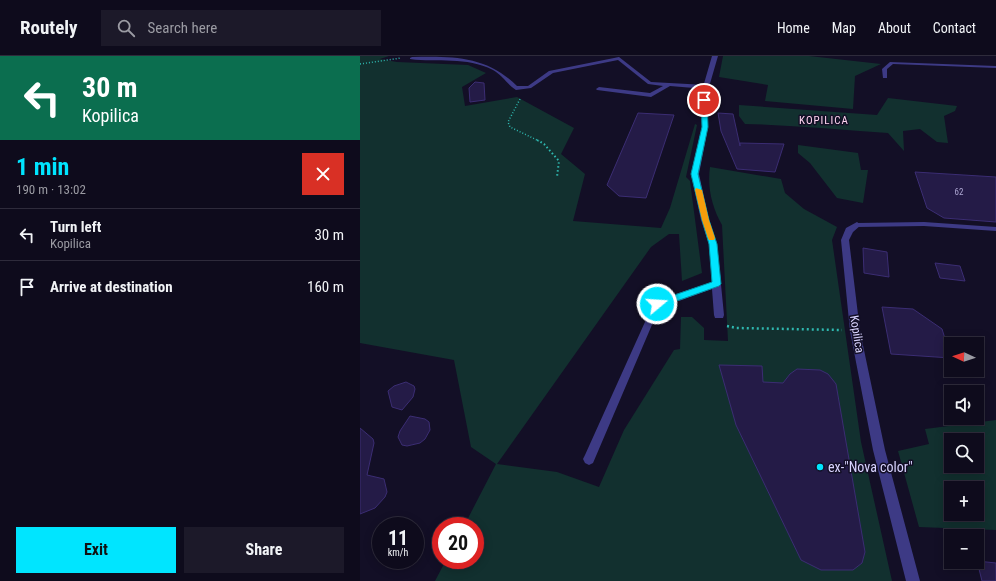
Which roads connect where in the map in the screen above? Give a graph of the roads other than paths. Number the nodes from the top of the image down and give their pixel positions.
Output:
1 (715, 56) edge
2 (618, 57) edge
3 (412, 58) road end
4 (996, 67) edge
5 (885, 77) dead end
6 (668, 85) junction
7 (706, 87) junction
8 (599, 89) dead end
9 (857, 225) joint
10 (996, 229) edge
11 (716, 284) junction
12 (678, 297) joint
13 (719, 315) road end
14 (589, 459) dead end
15 (913, 581) edge

1 - 7 street
2 - 3 lane
2 - 6 lane
4 - 5 lane
6 - 7 lane
6 - 8 lane
7 - 11 street
9 - 10 lane, Kopilica
9 - 15 street, Kopilica
11 - 12 street
11 - 13 street
12 - 14 lane

